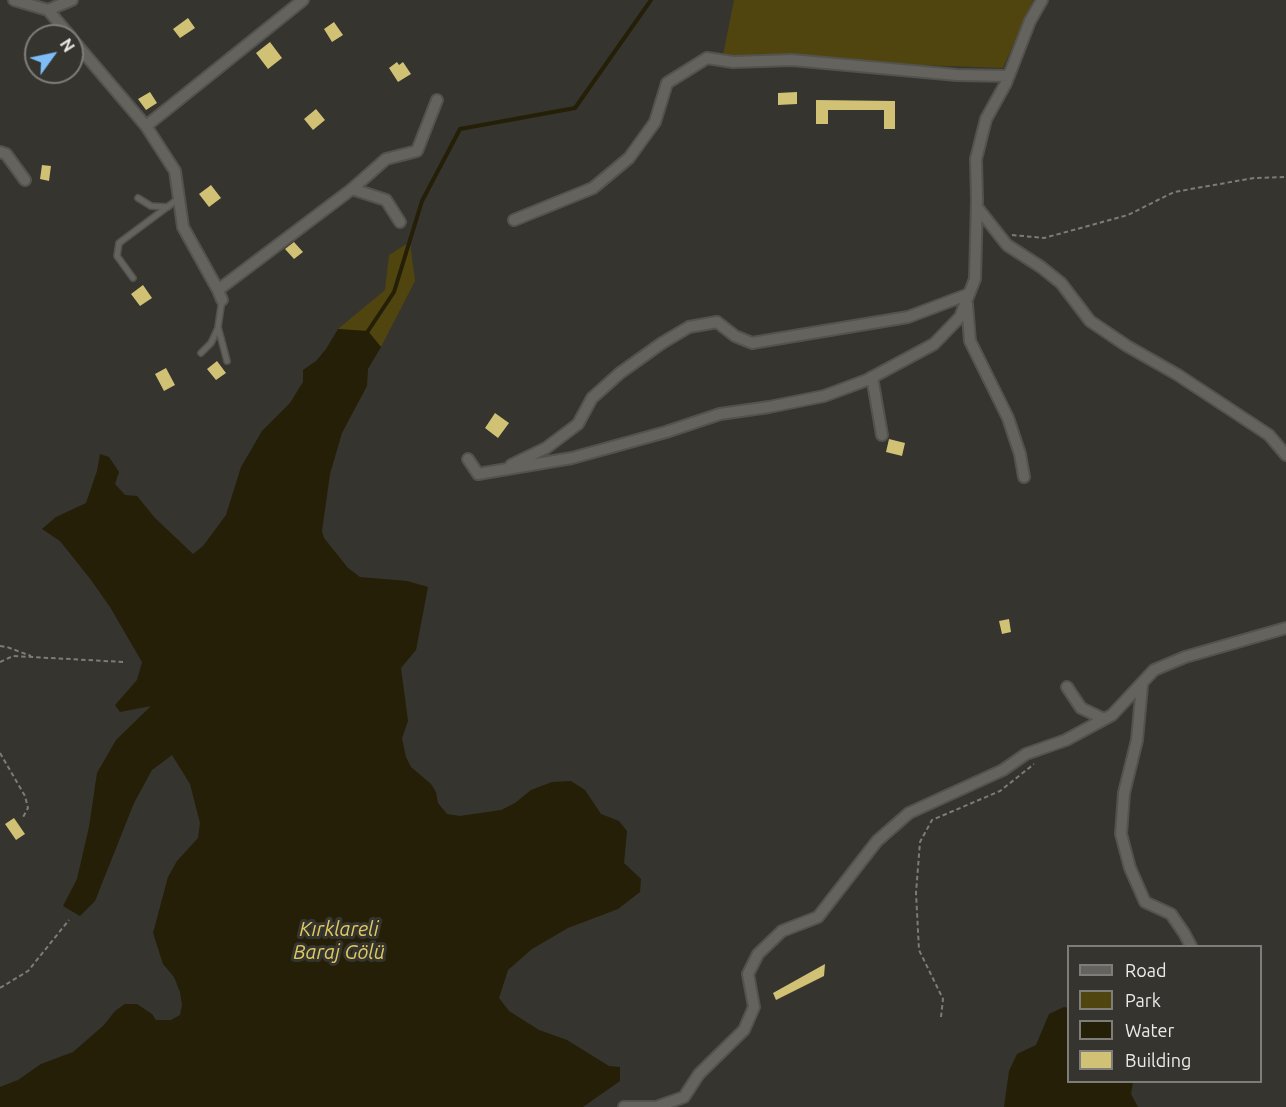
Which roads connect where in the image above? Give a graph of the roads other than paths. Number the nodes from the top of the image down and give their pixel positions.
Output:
1 (14, 0) edge
2 (72, 0) edge
3 (303, 0) edge
4 (1041, 0) edge
5 (48, 10) junction
6 (60, 24) edge
7 (84, 52) edge
8 (1008, 76) junction
9 (436, 100) dead end
10 (146, 126) junction
11 (0, 152) edge
12 (25, 180) dead end
13 (352, 189) junction
14 (138, 198) dead end
15 (179, 198) junction
16 (168, 207) junction
17 (977, 207) junction
18 (514, 220) dead end
19 (400, 222) dead end
20 (133, 278) dead end
21 (220, 295) junction
22 (968, 297) junction
23 (218, 327) junction
24 (201, 353) dead end
25 (227, 361) dead end
26 (872, 377) junction
27 (882, 435) dead end
28 (1286, 455) edge
29 (468, 459) dead end
30 (499, 471) junction
31 (1024, 477) dead end
32 (1286, 628) edge
33 (1142, 685) junction
34 (1067, 687) dead end
35 (1104, 719) junction
36 (1190, 945) edge
37 (624, 1107) edge

1 - 5 street
2 - 5 street
3 - 10 street
4 - 8 street
5 - 6 street
7 - 10 street
8 - 17 street
8 - 18 street
9 - 13 street
10 - 15 street
11 - 12 street
13 - 19 street
13 - 21 street
14 - 16 lane
15 - 16 lane
15 - 21 street
16 - 20 lane
17 - 22 street
17 - 28 street
21 - 23 lane
22 - 26 street
22 - 30 street
22 - 31 street
23 - 24 lane
23 - 25 lane
26 - 27 street
26 - 30 street
29 - 30 street
32 - 33 street
33 - 35 street
33 - 36 street
34 - 35 street
35 - 37 street

